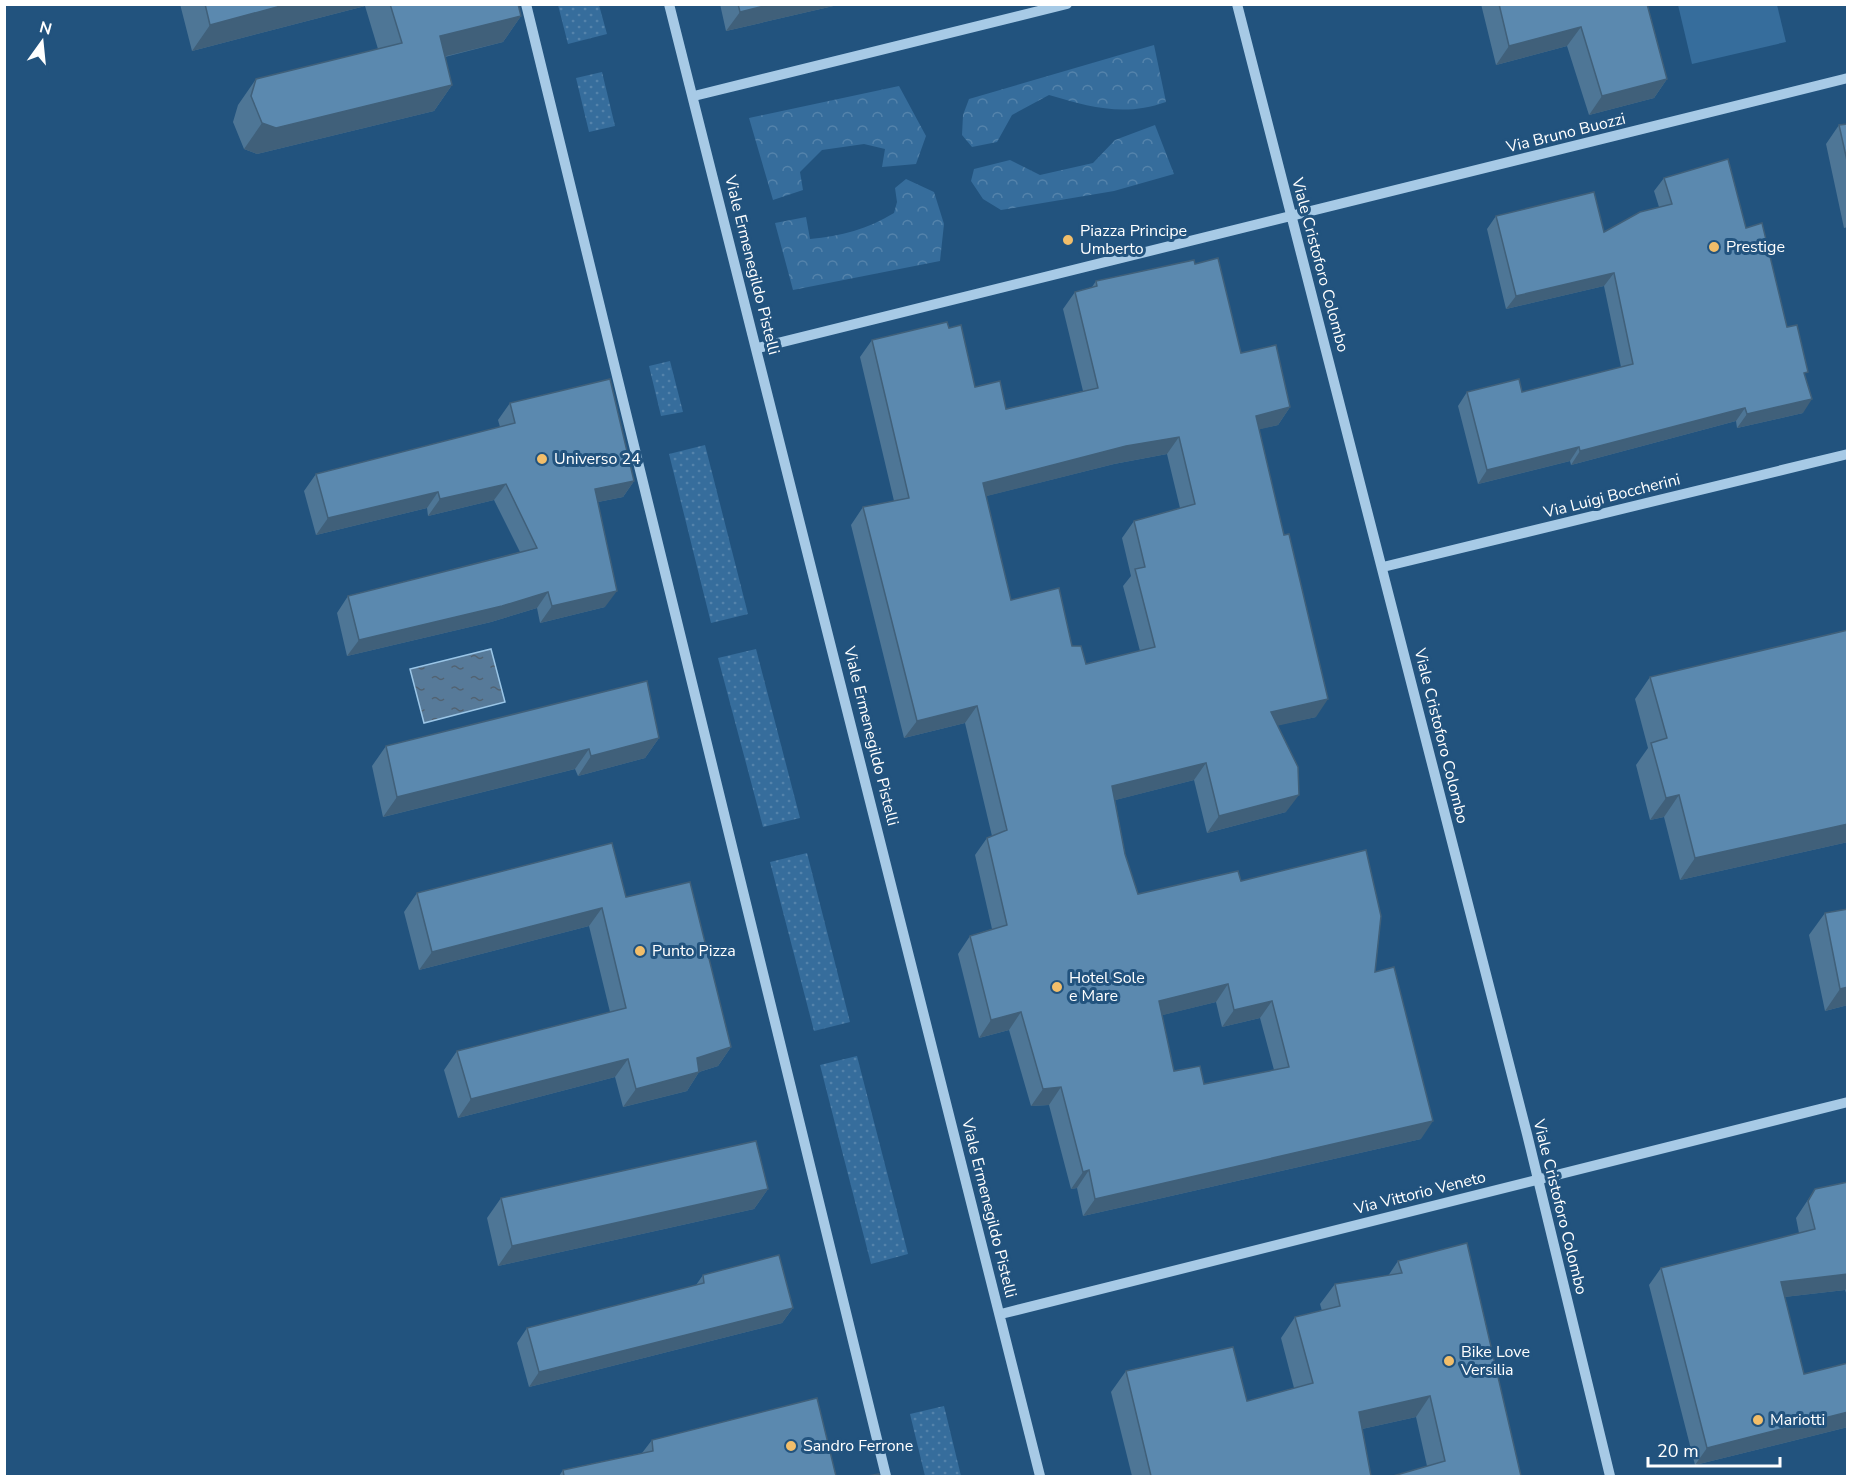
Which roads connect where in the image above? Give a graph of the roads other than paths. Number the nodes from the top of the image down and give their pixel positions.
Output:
1 (526, 4) edge
2 (669, 4) edge
3 (1067, 4) edge
4 (1236, 4) edge
5 (1848, 78) edge
6 (694, 96) junction
7 (1291, 215) junction
8 (758, 348) junction
9 (1848, 454) edge
10 (1383, 567) junction
11 (1848, 1102) edge
12 (1538, 1178) junction
13 (1001, 1314) junction
14 (886, 1476) edge
15 (1040, 1476) edge
16 (1610, 1476) edge

1 - 14 street
2 - 6 street, Viale Ermenegildo Pistelli
3 - 6 street
4 - 7 street, Viale Cristoforo Colombo
5 - 7 street, Via Bruno Buozzi
6 - 8 street, Viale Ermenegildo Pistelli
7 - 8 street
7 - 10 street, Viale Cristoforo Colombo
8 - 13 street, Viale Ermenegildo Pistelli
9 - 10 street, Via Luigi Boccherini
10 - 12 street, Viale Cristoforo Colombo
11 - 12 street, Via Vittorio Veneto
12 - 13 street, Via Vittorio Veneto
12 - 16 street, Viale Cristoforo Colombo
13 - 15 street, Viale Ermenegildo Pistelli

